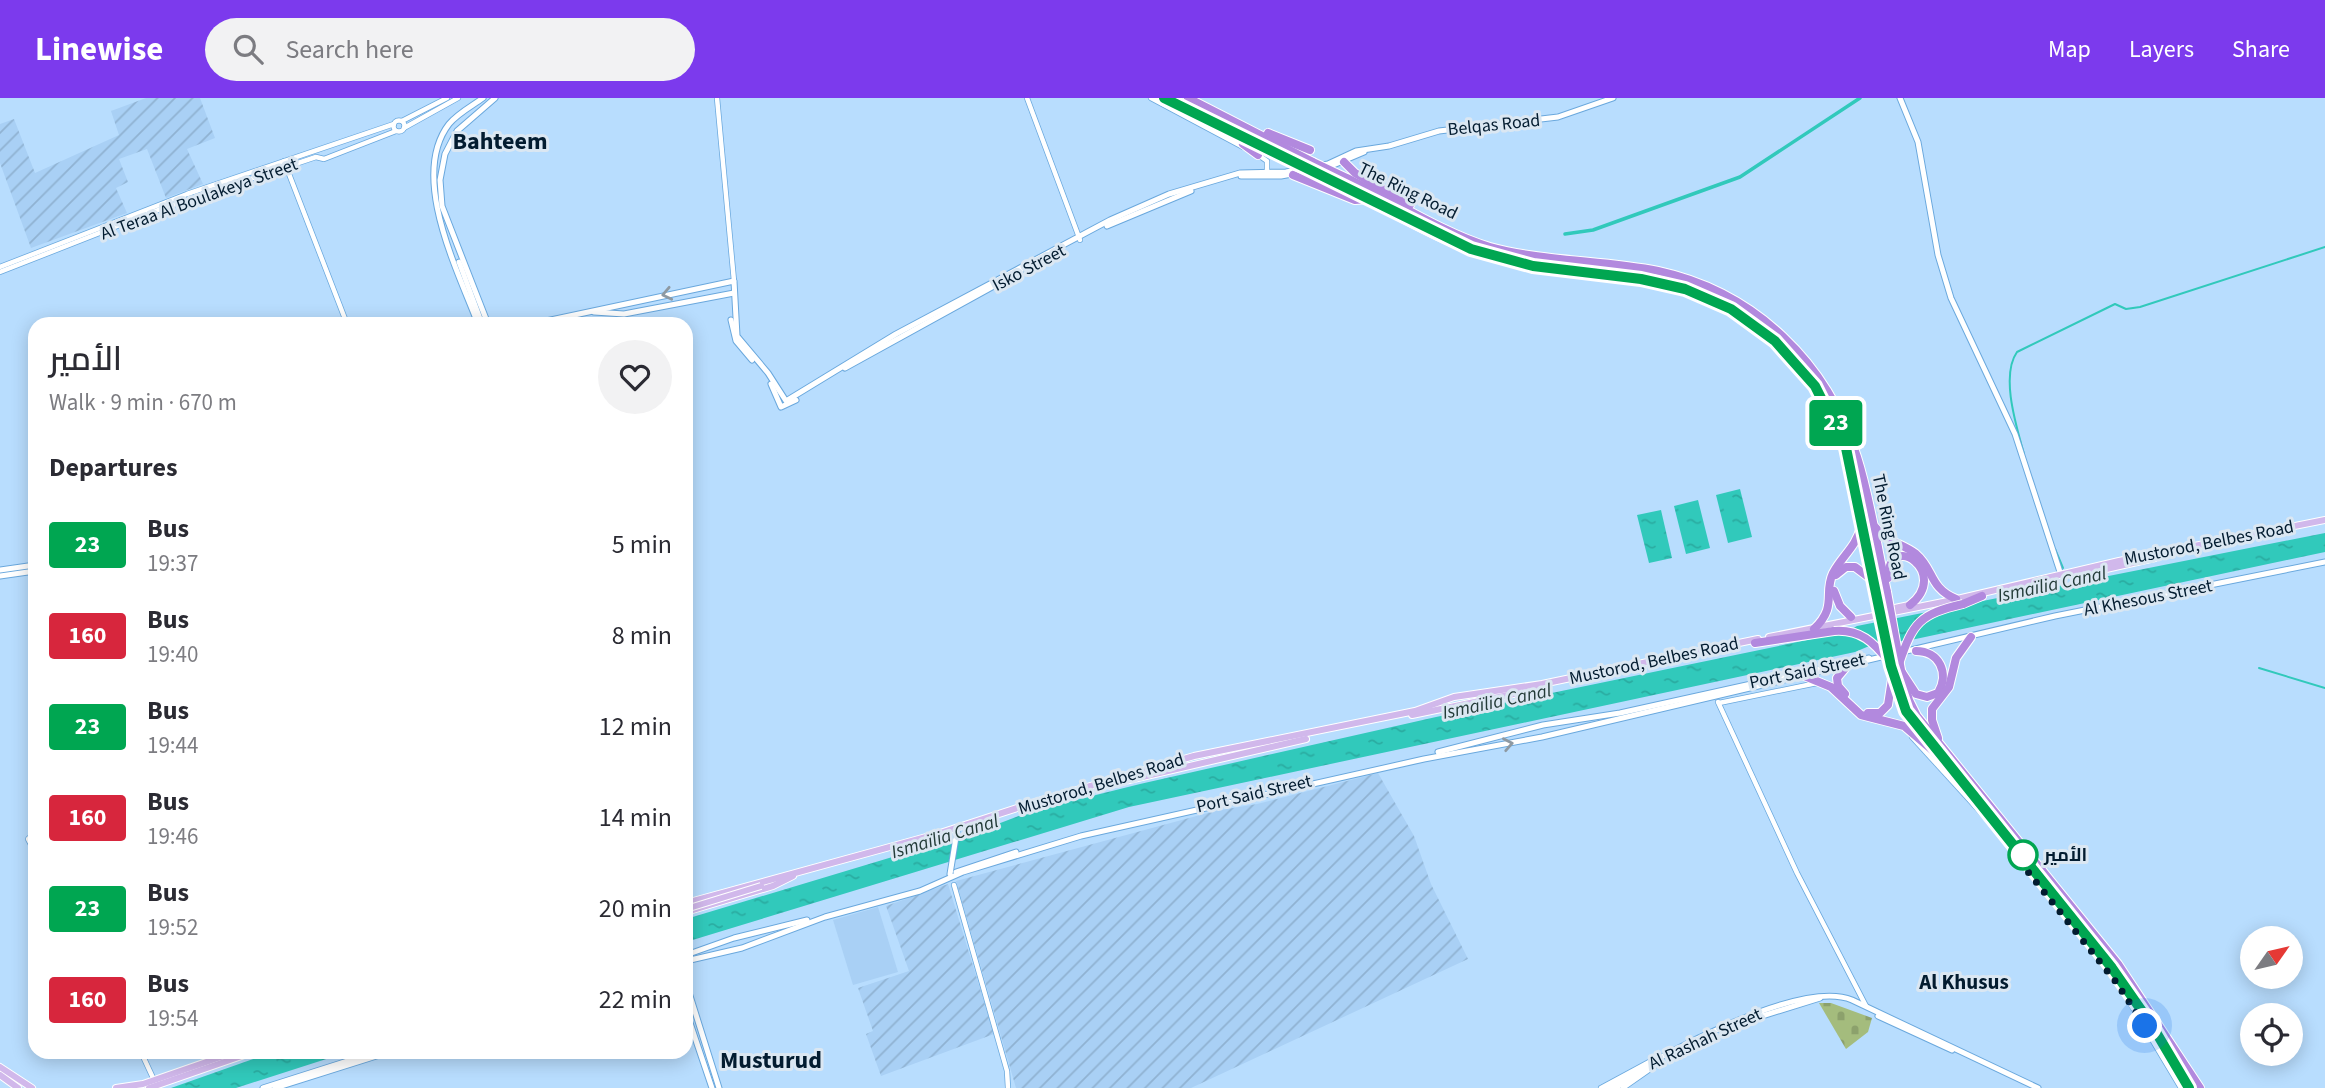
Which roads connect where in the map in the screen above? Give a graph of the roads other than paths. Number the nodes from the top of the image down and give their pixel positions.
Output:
1 (447, 98) edge
2 (458, 98) edge
3 (483, 98) edge
4 (495, 98) edge
5 (717, 98) edge
6 (1028, 98) edge
7 (1151, 98) edge
8 (1164, 98) edge
9 (1188, 98) edge
10 (1614, 98) edge
11 (1900, 98) edge
12 (1194, 113) junction
13 (455, 118) junction
14 (402, 121) junction
15 (1236, 122) junction
16 (394, 124) junction
17 (449, 124) junction
18 (464, 124) junction
19 (404, 128) junction
20 (396, 131) junction
21 (457, 131) junction
22 (1373, 149) junction
23 (1310, 150) dead end
24 (1258, 155) junction
25 (284, 161) junction
26 (1344, 162) junction
27 (286, 168) junction
28 (1296, 171) junction
29 (1267, 174) junction
30 (1345, 182) junction
31 (218, 183) junction
32 (220, 190) junction
33 (1368, 199) junction
34 (1417, 212) junction
35 (1081, 238) junction
36 (0, 267) edge
37 (0, 272) edge
38 (732, 280) junction
39 (732, 293) junction
40 (344, 317) edge
41 (480, 317) edge
42 (481, 317) edge
43 (564, 317) edge
44 (576, 317) edge
45 (1792, 351) junction
46 (1809, 371) junction
47 (1871, 519) junction
48 (2325, 522) edge
49 (1861, 524) junction
50 (2325, 562) edge
51 (28, 568) edge
52 (0, 570) edge
53 (28, 570) edge
54 (2061, 575) junction
55 (0, 576) edge
56 (1875, 589) junction
57 (1887, 592) junction
58 (1982, 596) junction
59 (1957, 601) junction
60 (1910, 604) junction
61 (1851, 617) junction
62 (1816, 628) junction
63 (1971, 636) junction
64 (1755, 643) junction
65 (1916, 651) junction
66 (1865, 660) junction
67 (1847, 666) junction
68 (1896, 668) junction
69 (1802, 675) junction
70 (1713, 695) junction
71 (1454, 697) junction
72 (1719, 703) junction
73 (1456, 705) junction
74 (1547, 724) junction
75 (1532, 728) junction
76 (1549, 735) junction
77 (1534, 739) junction
78 (1939, 748) junction
79 (1206, 754) junction
80 (1187, 759) junction
81 (1215, 760) junction
82 (1196, 765) junction
83 (957, 833) junction
84 (953, 871) junction
85 (1797, 873) junction
86 (786, 876) junction
87 (770, 879) junction
88 (954, 885) dead end
89 (693, 906) edge
90 (693, 907) edge
91 (693, 907) edge
92 (693, 907) edge
93 (745, 935) junction
94 (729, 939) junction
95 (747, 946) junction
96 (732, 951) junction
97 (693, 952) edge
98 (693, 959) edge
99 (2112, 967) junction
100 (2128, 984) junction
101 (1806, 1001) junction
102 (693, 1004) edge
103 (1866, 1006) junction
104 (693, 1018) edge
105 (693, 1023) edge
106 (693, 1031) edge
107 (699, 1039) junction
108 (699, 1049) junction
109 (710, 1056) junction
110 (144, 1059) edge
111 (216, 1059) edge
112 (228, 1059) edge
113 (354, 1059) edge
114 (368, 1059) edge
115 (1656, 1063) junction
116 (1985, 1065) junction
117 (0, 1071) edge
118 (185, 1071) junction
119 (154, 1080) junction
120 (146, 1086) edge
121 (2185, 1086) edge
122 (18, 1088) edge
123 (24, 1088) edge
124 (32, 1088) edge
125 (116, 1088) edge
126 (133, 1088) edge
127 (263, 1088) edge
128 (275, 1088) edge
129 (712, 1088) edge
130 (719, 1088) edge
131 (1006, 1088) edge
132 (1601, 1088) edge
133 (1608, 1088) edge
134 (1615, 1088) edge
135 (1623, 1088) edge
136 (2030, 1088) edge
137 (2038, 1088) edge
138 (2200, 1088) edge

1 - 14 street
2 - 19 street
3 - 13 main road
4 - 18 main road
5 - 38 street
6 - 35 street
7 - 24 street
8 - 12 highway, The Ring Road
9 - 15 highway, The Ring Road
10 - 22 main road, Belqas Road
11 - 54 main road
12 - 24 highway
12 - 28 highway, The Ring Road
13 - 17 main road
13 - 18 main road
14 - 16 street, Al Teraa Al Boulakeya Street
14 - 19 street
15 - 23 highway
15 - 30 highway, The Ring Road, bridge
16 - 20 street
16 - 25 street, Al Teraa Al Boulakeya Street
17 - 21 main road
17 - 41 main road
18 - 21 main road
19 - 20 street, Al Teraa Al Boulakeya Street
20 - 27 street, Al Teraa Al Boulakeya Street
21 - 42 main road
22 - 26 main road
22 - 28 main road
24 - 29 street
25 - 27 street
25 - 31 street, Al Teraa Al Boulakeya Street
26 - 28 main road
26 - 34 highway
27 - 32 street, Al Teraa Al Boulakeya Street
27 - 40 street
28 - 29 main road, Isko Street
28 - 30 highway, The Ring Road, bridge
28 - 33 highway
29 - 35 main road, Isko Street
30 - 33 highway, The Ring Road
30 - 34 highway, The Ring Road
31 - 32 street
31 - 36 street, Al Teraa Al Boulakeya Street
32 - 37 street, Al Teraa Al Boulakeya Street
33 - 45 highway, The Ring Road
34 - 45 highway, The Ring Road
35 - 39 main road, Isko Street
38 - 39 main road
38 -> 43 main road
39 - 44 main road
45 - 46 highway, The Ring Road
46 - 47 highway, The Ring Road
46 - 49 highway, The Ring Road
47 - 57 highway, The Ring Road
47 - 59 highway
48 - 54 main road, Mustorod, Belbes Road
48 - 58 main road, Mustorod, Belbes Road
49 - 56 highway, The Ring Road
49 - 62 highway
50 - 63 main road, Al Khesous Street
51 - 52 main road
53 - 55 main road
54 - 59 main road, Mustorod, Belbes Road
56 - 61 highway
56 - 68 highway, The Ring Road, bridge
57 - 60 highway
57 - 68 highway, The Ring Road, bridge
58 - 59 highway
58 - 64 main road, Mustorod, Belbes Road
59 - 60 main road
59 - 62 main road, Mustorod, Belbes Road
59 - 68 highway, bridge
60 - 61 main road
61 - 62 main road
62 - 71 main road, Mustorod, Belbes Road
63 - 65 main road, Port Said Street
63 - 66 main road, Port Said Street
63 - 78 highway
64 - 68 highway, bridge
64 - 73 main road, Mustorod, Belbes Road
65 - 66 main road, Port Said Street
65 - 68 highway
66 - 67 main road, Port Said Street
66 - 74 main road, Port Said Street
67 - 68 highway
67 - 69 main road, Port Said Street
68 - 78 highway, The Ring Road
69 - 70 main road, Port Said Street
69 - 78 highway
70 - 72 street
70 - 76 main road, Port Said Street
70 - 85 street
71 - 73 main road
71 - 79 main road, Mustorod, Belbes Road
72 - 85 street
72 - 99 street
73 - 81 main road, Mustorod, Belbes Road
74 - 75 main road, Port Said Street
74 - 76 main road
75 - 77 main road
75 - 84 main road, Port Said Street
76 - 77 main road, Port Said Street
95 -> 77 main road, Port Said Street
78 - 99 highway, The Ring Road
79 - 80 main road, Mustorod, Belbes Road
79 - 81 main road
80 - 82 main road
80 - 86 main road, Mustorod, Belbes Road
81 - 82 main road, Mustorod, Belbes Road
82 - 83 main road, Mustorod, Belbes Road
83 - 84 main road
83 - 86 main road, Mustorod, Belbes Road
84 - 93 main road, Port Said Street
85 - 103 street
86 - 87 main road
86 - 90 main road, bridge
86 - 91 main road
87 - 89 main road
87 - 92 main road
88 - 131 street
93 - 94 main road, Port Said Street
93 - 95 main road
94 - 96 main road
94 - 97 main road, Port Said Street
95 - 96 main road, Port Said Street
96 - 98 main road, Port Said Street
99 - 100 highway, The Ring Road
99 - 121 street
100 - 121 highway, The Ring Road
100 - 138 highway, The Ring Road
101 - 103 main road
101 - 115 main road, Al Rashah Street
101 - 116 main road
102 - 109 main road
103 - 116 main road
104 - 107 main road
105 - 107 main road
106 - 108 main road
107 - 108 main road
107 - 109 main road
108 - 129 main road
109 - 130 main road
110 - 119 street
111 - 118 main road
112 - 118 main road
113 - 127 main road
114 - 128 main road
115 - 132 street
115 - 133 main road, Al Rashah Street
115 - 134 main road, Al Rashah Street
115 - 135 street
116 - 136 main road
116 - 137 main road
117 - 122 main road
117 - 123 main road
117 - 124 main road
118 - 119 main road
118 - 120 main road
119 - 120 main road
120 - 125 main road
120 - 126 main road

